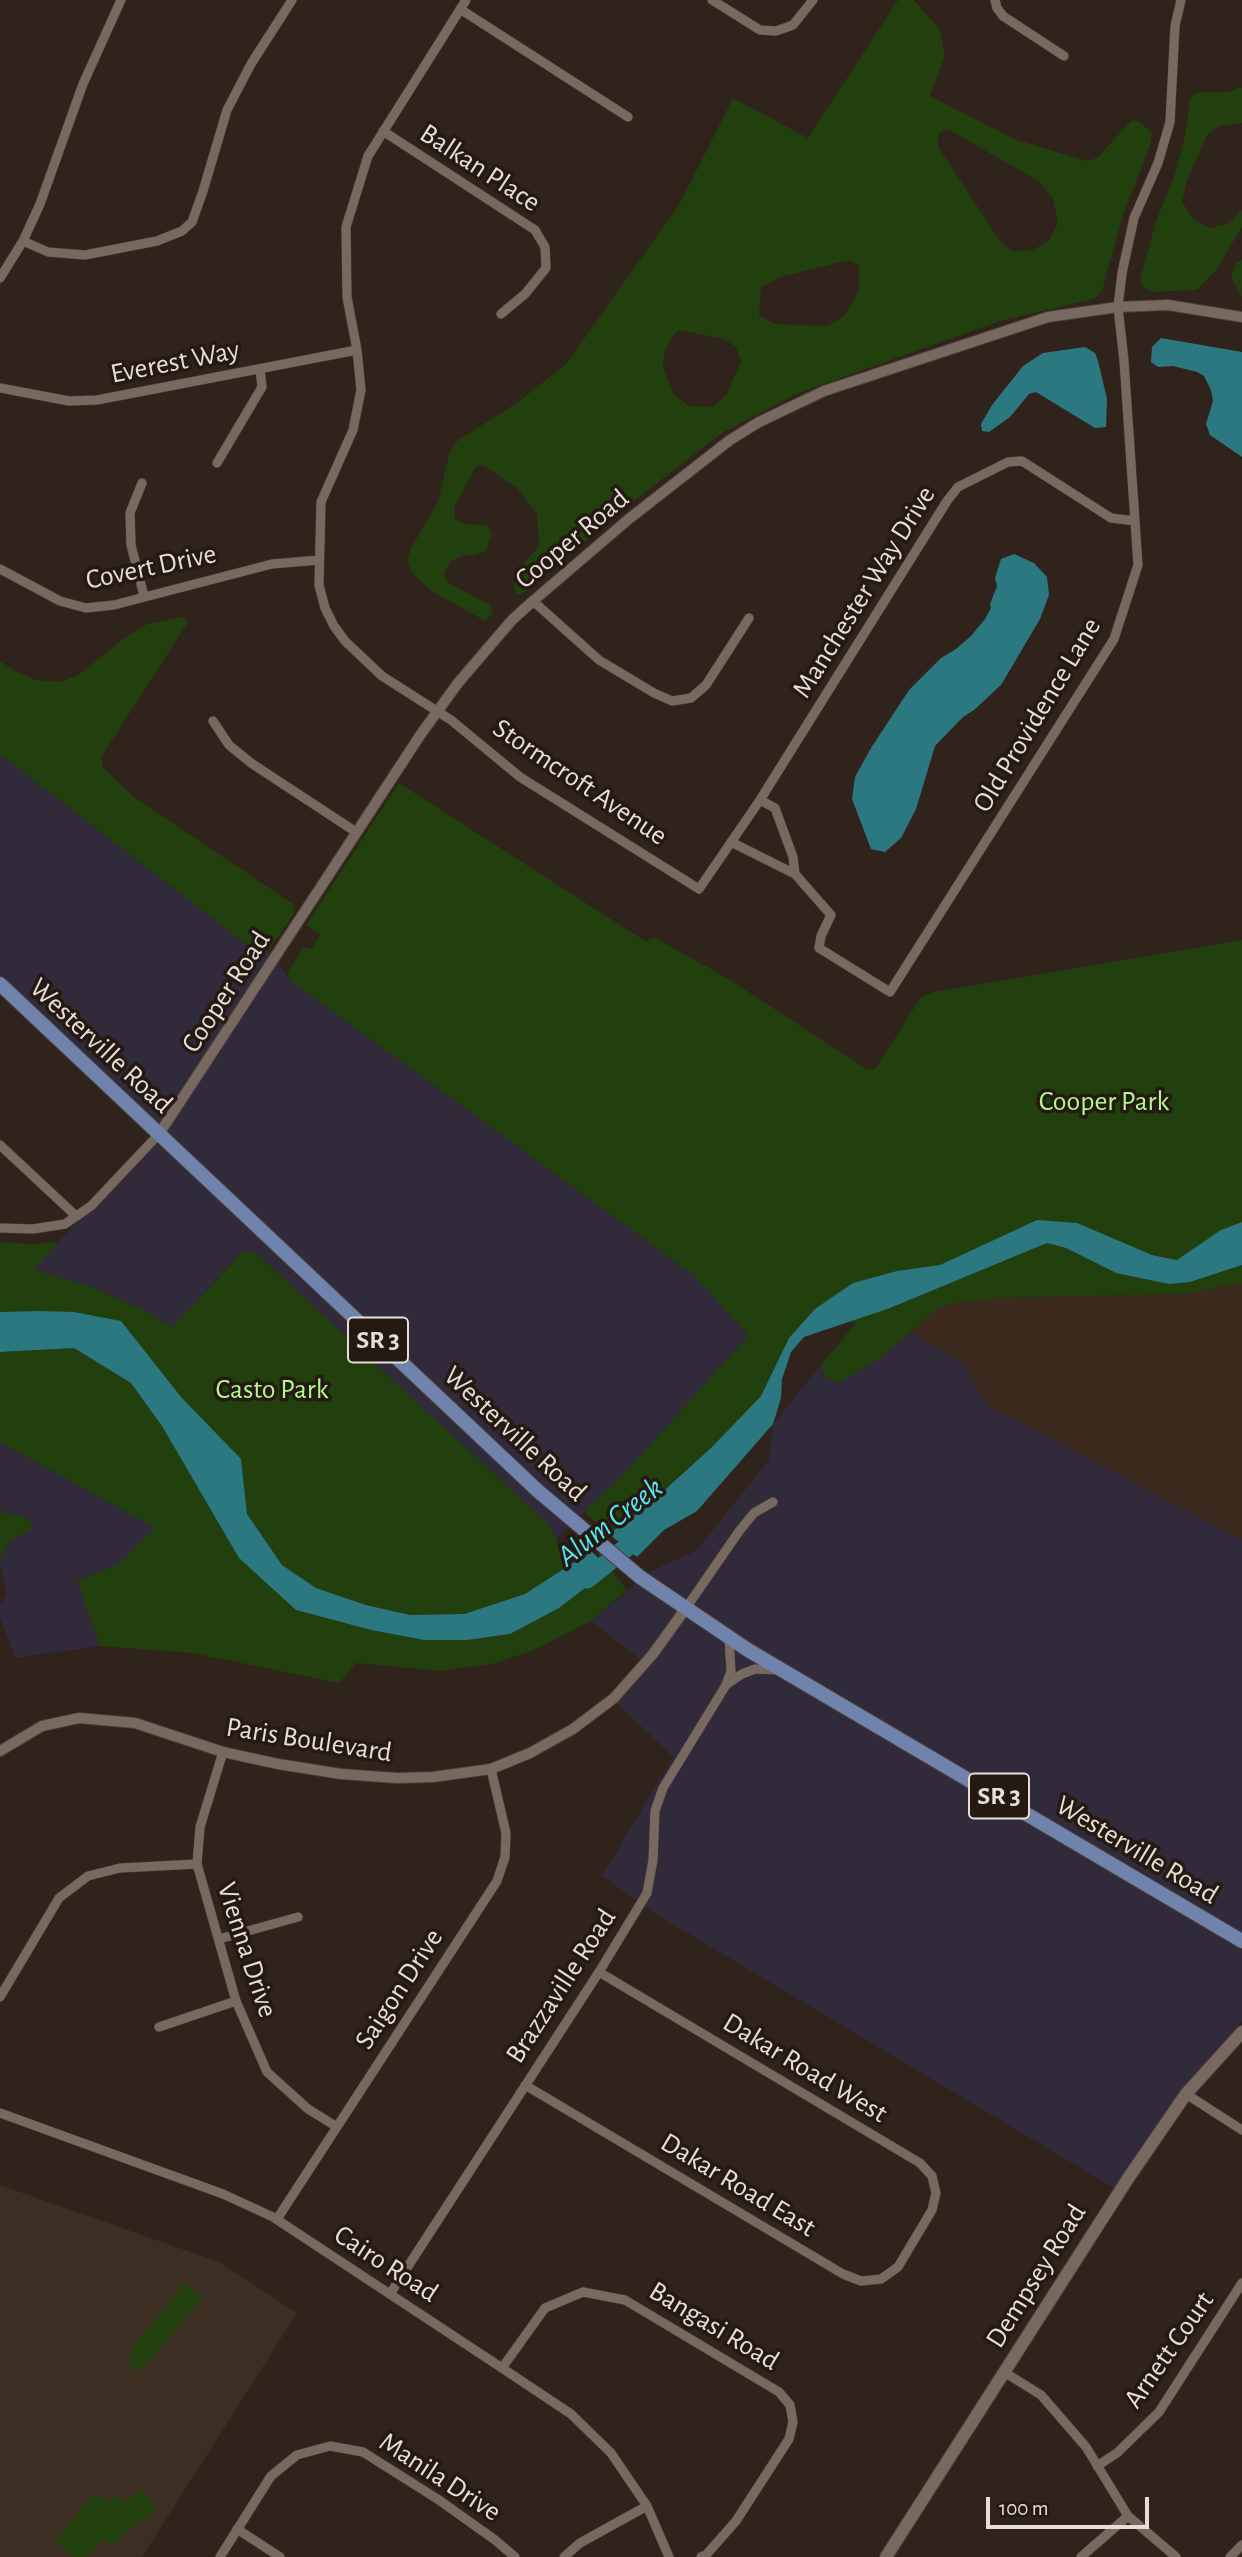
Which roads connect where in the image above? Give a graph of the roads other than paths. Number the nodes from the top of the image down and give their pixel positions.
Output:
1 (121, 0) edge
2 (292, 0) edge
3 (466, 0) edge
4 (712, 0) edge
5 (813, 0) edge
6 (995, 0) edge
7 (1181, 0) edge
8 (460, 9) junction
9 (1065, 57) dead end
10 (628, 117) dead end
11 (383, 131) junction
12 (23, 240) junction
13 (0, 278) edge
14 (1118, 307) junction
15 (501, 314) dead end
16 (1242, 317) edge
17 (358, 350) junction
18 (260, 369) junction
19 (0, 388) edge
20 (217, 463) dead end
21 (142, 483) dead end
22 (1135, 521) junction
23 (319, 560) junction
24 (0, 569) edge
25 (144, 596) junction
26 (533, 601) junction
27 (749, 618) dead end
28 (437, 711) junction
29 (213, 721) dead end
30 (760, 800) junction
31 (356, 832) junction
32 (731, 842) junction
33 (795, 874) junction
34 (699, 889) joint
35 (0, 984) edge
36 (159, 1134) junction
37 (0, 1145) edge
38 (76, 1216) junction
39 (0, 1228) edge
40 (773, 1502) dead end
41 (685, 1608) junction
42 (729, 1638) junction
43 (784, 1670) junction
44 (726, 1685) junction
45 (0, 1751) edge
46 (223, 1752) junction
47 (491, 1769) junction
48 (197, 1864) junction
49 (298, 1917) dead end
50 (219, 1939) junction
51 (1242, 1941) edge
52 (599, 1972) junction
53 (0, 1997) edge
54 (236, 2001) junction
55 (159, 2027) dead end
56 (1242, 2032) edge
57 (525, 2085) junction
58 (1186, 2094) junction
59 (0, 2113) edge
60 (337, 2127) junction
61 (1242, 2130) edge
62 (276, 2219) junction
63 (918, 2233) joint
64 (1242, 2283) edge
65 (390, 2294) junction
66 (502, 2368) junction
67 (1004, 2372) junction
68 (1097, 2466) junction
69 (647, 2506) junction
70 (1128, 2516) junction
71 (237, 2529) junction
72 (1242, 2545) edge
73 (220, 2557) edge
74 (280, 2557) edge
75 (515, 2557) edge
76 (564, 2557) edge
77 (669, 2557) edge
78 (701, 2557) edge
79 (886, 2557) edge
80 (1081, 2557) edge
81 (1175, 2557) edge
82 (1230, 2557) edge

1 - 12 street
2 - 12 street
3 - 8 street, Stormcroft Avenue
4 - 5 street
6 - 9 street
7 - 14 street, Old Providence Lane
8 - 10 street
8 - 11 street, Stormcroft Avenue
11 - 15 street, Balkan Place
11 - 17 street, Stormcroft Avenue
12 - 13 street
14 - 16 street, Cooper Road
14 - 22 street, Old Providence Lane
14 - 26 street, Cooper Road
17 - 18 street, Everest Way
17 - 23 street, Stormcroft Avenue
18 - 19 street, Everest Way
18 - 20 street
21 - 25 street
22 - 30 street, Manchester Way Drive
22 - 33 street, Old Providence Lane
23 - 25 street, Covert Drive
23 - 28 street, Stormcroft Avenue
24 - 25 street, Covert Drive
26 - 27 street
26 - 28 street, Cooper Road
28 - 31 street, Cooper Road
28 - 34 street, Stormcroft Avenue
29 - 31 street
30 - 32 street, Manchester Way Drive
30 - 33 street
31 - 36 street, Cooper Road
32 - 33 street
32 - 34 street, Manchester Way Drive
35 - 36 main road, Westerville Road / SR 3
36 - 38 street
36 - 41 main road, Westerville Road / SR 3
37 - 38 street
38 - 39 street
40 - 41 street
41 - 42 main road, Westerville Road / SR 3
41 - 47 street, Paris Boulevard
42 - 43 main road, Westerville Road / SR 3
42 - 44 street, Brazzaville Road
43 - 44 street
43 - 51 main road, Westerville Road / SR 3
44 - 52 street, Brazzaville Road
45 - 46 street, Paris Boulevard
46 - 47 street, Paris Boulevard
46 - 48 street, Vienna Drive
47 - 60 street, Saigon Drive
48 - 50 street, Vienna Drive
48 - 53 street
49 - 50 street
50 - 54 street, Vienna Drive
52 - 57 street, Brazzaville Road
52 - 63 street, Dakar Road West
54 - 55 street
54 - 60 street, Vienna Drive
56 - 58 main road, Dempsey Road
57 - 63 street, Dakar Road East
57 - 65 street, Brazzaville Road
58 - 61 street
58 - 67 main road, Dempsey Road
59 - 62 street, Cairo Road
60 - 62 street, Saigon Drive
62 - 65 street, Cairo Road
64 - 68 street, Arnett Court
65 - 66 street, Cairo Road
66 - 69 street, Cairo Road
66 - 78 street, Bangasi Road
67 - 68 street
67 - 79 main road, Dempsey Road
68 - 70 street
69 - 76 street
69 - 77 street, Cairo Road
70 - 80 street
70 - 81 street
71 - 73 street, Manila Drive
71 - 74 street
71 - 75 street, Manila Drive
72 - 82 street

